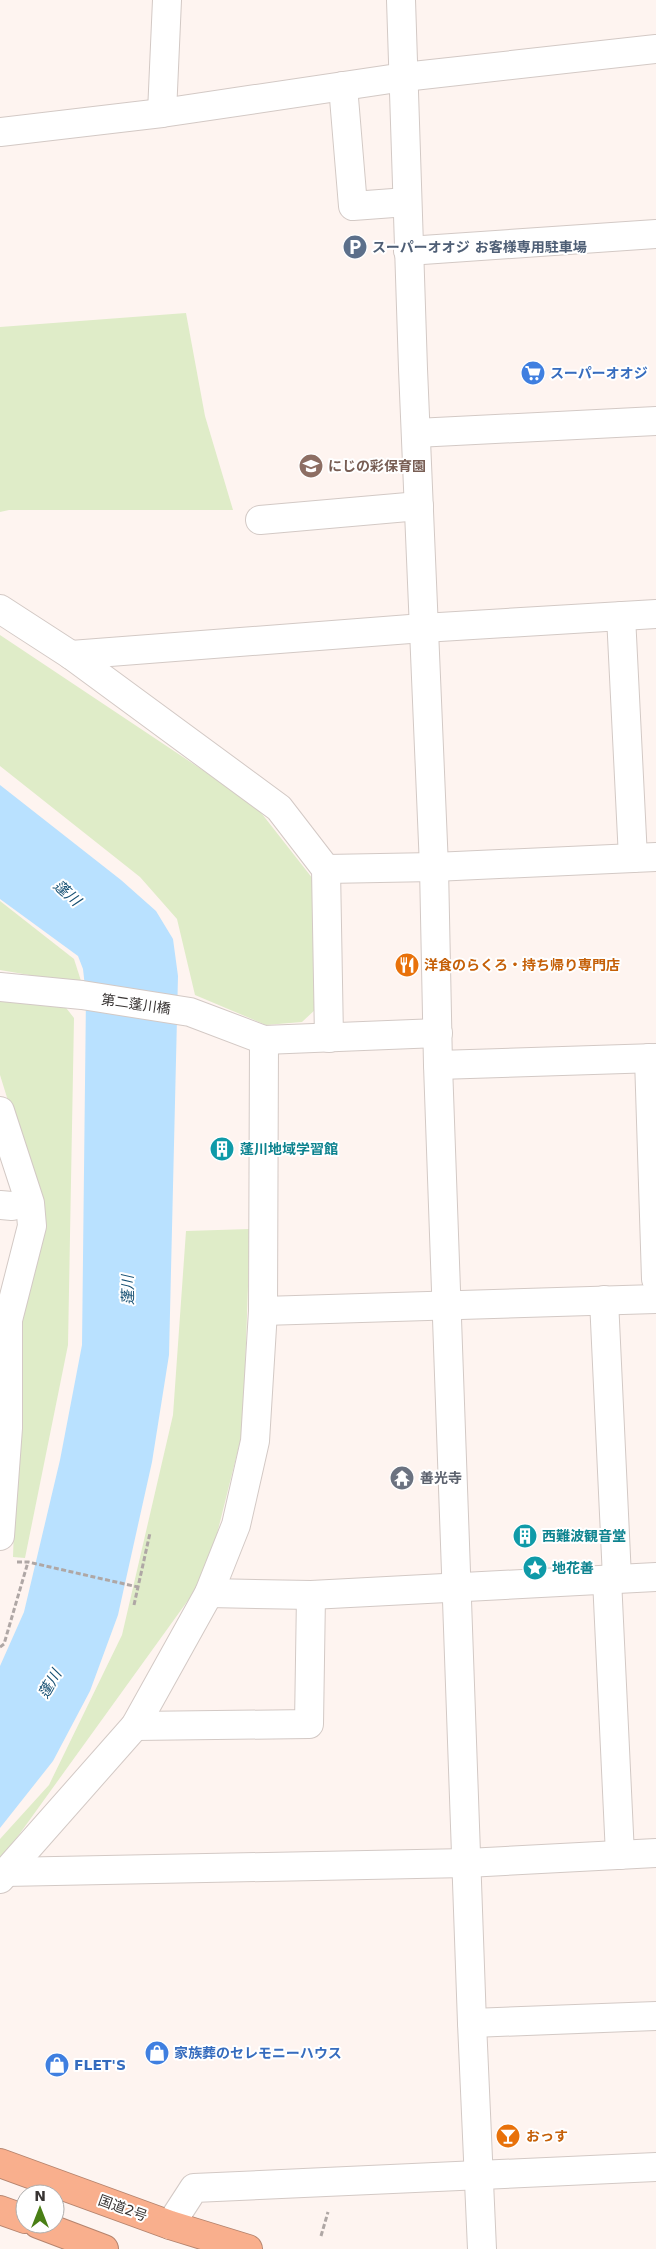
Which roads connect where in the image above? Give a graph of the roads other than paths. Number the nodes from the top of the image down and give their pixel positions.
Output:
1 (167, 0) edge
2 (401, 0) edge
3 (656, 49) edge
4 (404, 77) junction
5 (344, 86) junction
6 (162, 113) junction
7 (0, 132) edge
8 (407, 202) junction
9 (656, 234) edge
10 (408, 251) junction
11 (656, 421) edge
12 (416, 433) junction
13 (418, 506) junction
14 (260, 520) dead end
15 (0, 609) edge
16 (656, 614) edge
17 (621, 616) junction
18 (423, 628) junction
19 (71, 655) junction
20 (645, 858) edge
21 (434, 866) junction
22 (326, 869) junction
23 (0, 987) edge
24 (438, 1034) junction
25 (329, 1038) junction
26 (264, 1040) junction
27 (653, 1058) edge
28 (438, 1065) junction
29 (0, 1111) edge
30 (656, 1279) edge
31 (656, 1299) edge
32 (604, 1300) junction
33 (447, 1305) junction
34 (263, 1311) junction
35 (0, 1536) edge
36 (656, 1577) edge
37 (612, 1578) junction
38 (457, 1587) junction
39 (209, 1592) junction
40 (311, 1595) junction
41 (135, 1726) junction
42 (656, 1853) edge
43 (620, 1855) junction
44 (467, 1863) junction
45 (2, 1876) edge
46 (656, 2016) edge
47 (472, 2023) junction
48 (0, 2163) edge
49 (656, 2167) edge
50 (479, 2174) junction
51 (0, 2210) edge
52 (15, 2215) edge
53 (170, 2225) junction
54 (64, 2234) edge
55 (104, 2249) edge
56 (248, 2249) edge
57 (482, 2249) edge

1 - 6 street
2 - 4 street
3 - 4 street
4 - 5 street
4 - 8 street
5 - 6 street
5 - 8 street
6 - 7 street
8 - 10 street
9 - 10 street
10 - 12 street
11 - 12 street
12 - 13 street
13 - 14 street
13 - 18 street
15 - 19 street
16 - 17 street
17 - 18 street
17 - 20 street
18 - 19 street
18 - 21 street
19 - 22 street
20 - 21 street
21 - 22 street
21 - 24 street
22 - 25 street
23 - 26 street, 第二蓬川橋
24 - 25 street
24 - 28 street
25 - 26 street
26 - 34 street
27 - 28 street
27 - 30 street
28 - 33 street
29 - 35 street
31 - 32 street
32 - 33 street
32 - 37 street
33 - 34 street
33 - 38 street
34 - 39 street
36 - 37 street
37 - 38 street
37 - 43 street
38 - 40 street
38 - 44 street
39 - 40 street
39 - 41 street
40 - 41 street
41 - 45 street
42 - 43 street
43 - 44 street
44 - 45 street
44 - 47 street
46 - 47 street
47 - 50 street
48 - 53 highway, 国道2号
49 - 50 street
50 - 53 street
50 - 57 street
51 - 52 highway
53 - 56 highway, 国道2号
54 - 55 highway

